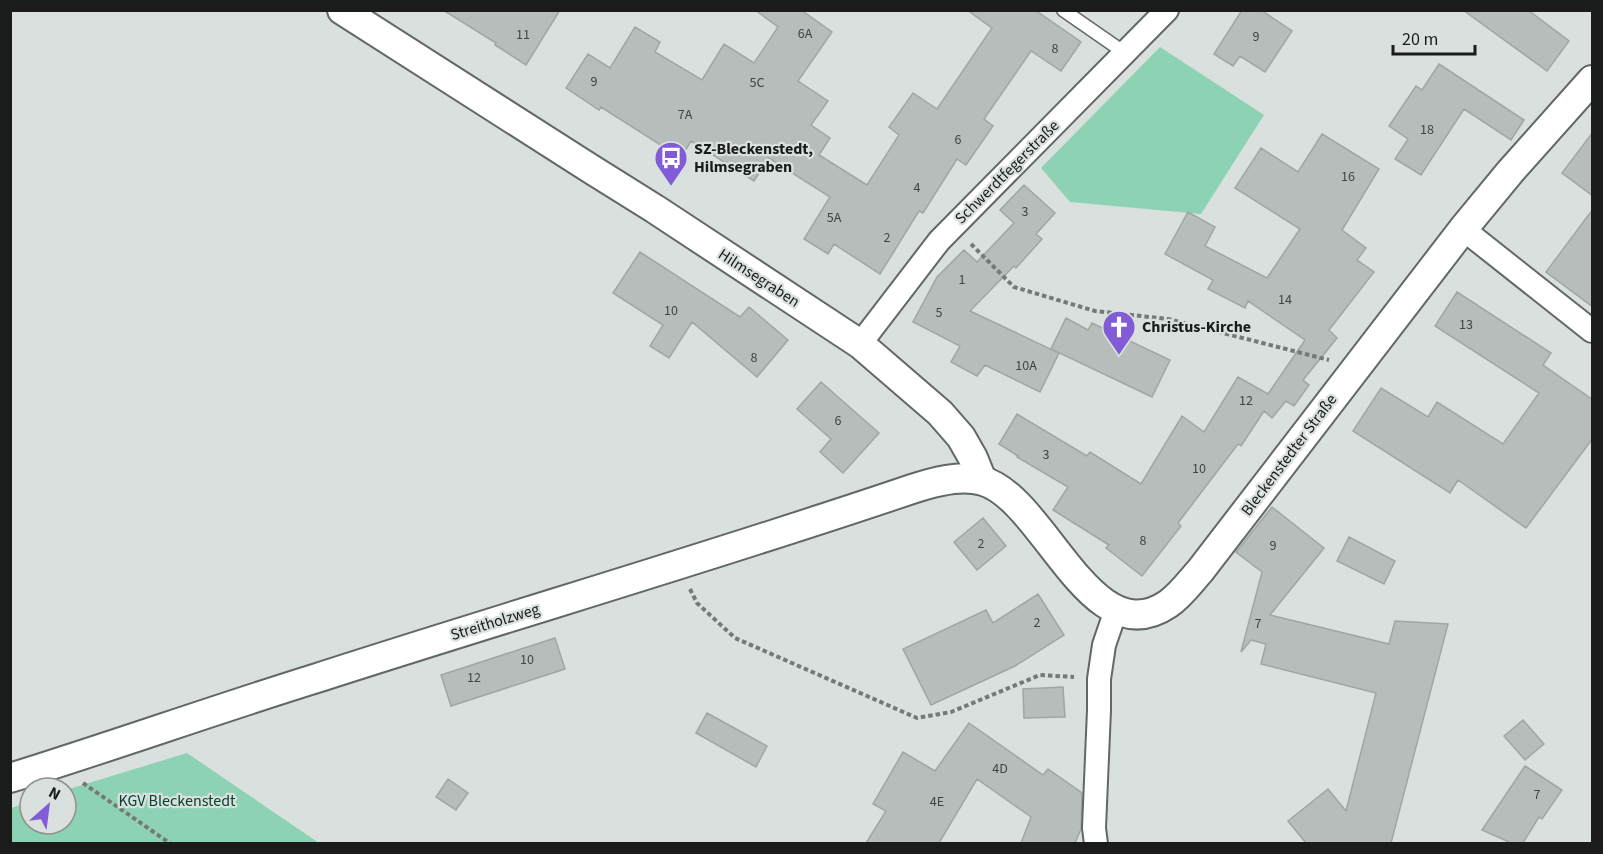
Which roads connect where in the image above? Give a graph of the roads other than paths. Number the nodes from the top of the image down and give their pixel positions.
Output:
1 (342, 10) edge
2 (1063, 10) edge
3 (1167, 10) edge
4 (1125, 53) junction
5 (1593, 80) edge
6 (1463, 229) junction
7 (1593, 331) edge
8 (860, 344) junction
9 (982, 480) junction
10 (1116, 610) junction
11 (10, 777) edge
12 (1096, 843) edge

1 - 8 street, Hilmsegraben
2 - 4 lane
3 - 4 street, Schwerdtfegerstraße
4 - 8 street, Schwerdtfegerstraße
5 - 6 street, Bleckenstedter Straße
6 - 7 street
6 - 10 street, Bleckenstedter Straße
8 - 9 street, Hilmsegraben
9 - 10 street
9 - 11 street, Streitholzweg
10 - 12 street

